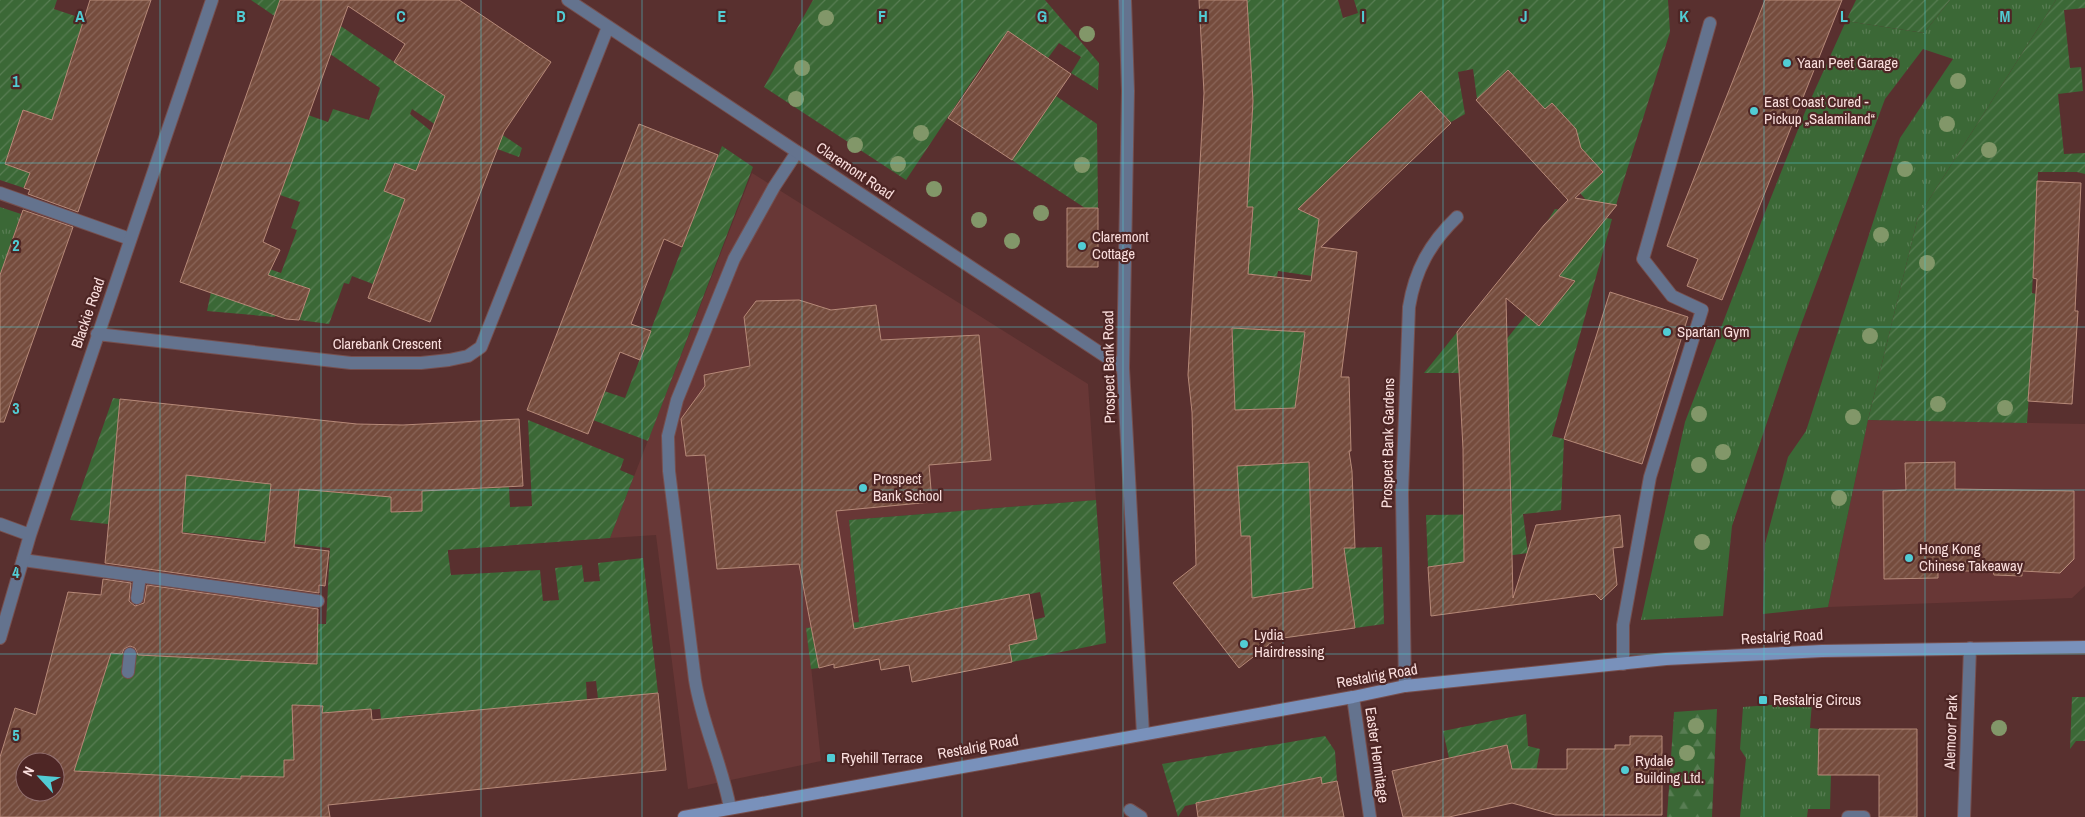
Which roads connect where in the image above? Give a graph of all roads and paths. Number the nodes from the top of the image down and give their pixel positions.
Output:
1 (212, 0) edge
2 (568, 0) edge
3 (1125, 0) edge
4 (1710, 23) dead end
5 (608, 27) junction
6 (797, 152) junction
7 (0, 193) edge
8 (1457, 217) dead end
9 (130, 239) junction
10 (97, 334) junction
11 (1123, 368) junction
12 (0, 524) edge
13 (30, 535) junction
14 (23, 560) junction
15 (140, 576) junction
16 (137, 598) dead end
17 (318, 601) dead end
18 (0, 638) edge
19 (2085, 647) edge
20 (1970, 648) junction
21 (130, 654) dead end
22 (1623, 664) junction
23 (128, 672) dead end
24 (1405, 686) junction
25 (1353, 698) junction
26 (1143, 734) junction
27 (730, 808) junction
28 (684, 817) edge
29 (1370, 817) edge
30 (1848, 817) edge
31 (1864, 817) edge
32 (1964, 817) edge

1 - 9 street, Blackie Road
2 - 5 street, Claremont Road
3 - 11 street, Prospect Bank Road
4 - 22 street
5 - 6 street, Claremont Road
5 - 10 street, Clarebank Crescent
6 - 11 street, Claremont Road
6 - 27 street
7 - 9 street
8 - 24 street, Prospect Bank Gardens
9 - 10 street, Blackie Road
10 - 13 street, Blackie Road
11 - 26 street, Prospect Bank Road
12 - 13 street
13 - 14 street, Blackie Road
14 - 15 street
14 - 18 street, Blackie Road
15 - 16 street
15 - 17 street
19 - 20 street, Restalrig Road
20 - 22 street, Restalrig Road
20 - 32 street, Alemoor Park
21 - 23 street
22 - 24 street, Restalrig Road
24 - 25 street, Restalrig Road
25 - 26 street, Restalrig Road
25 - 29 street, Easter Hermitage
26 - 27 street, Restalrig Road
27 - 28 street, Restalrig Road
30 - 31 street

